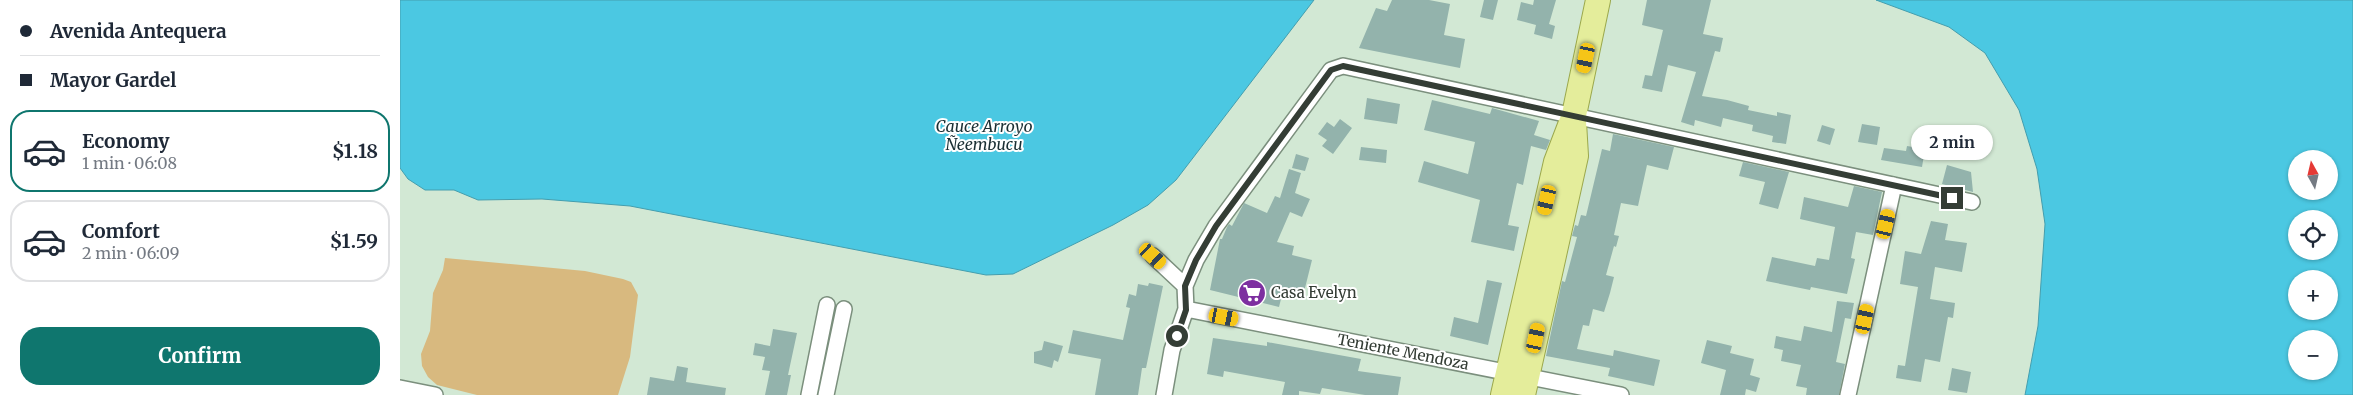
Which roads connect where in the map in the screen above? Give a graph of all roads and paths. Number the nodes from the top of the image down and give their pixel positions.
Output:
1 (1598, 0) edge
2 (1574, 115) junction
3 (1894, 186) junction
4 (1972, 202) dead end
5 (1153, 256) dead end
6 (1185, 286) junction
7 (827, 305) dead end
8 (844, 309) dead end
9 (1186, 310) junction
10 (1519, 381) edge
11 (400, 388) edge
12 (435, 395) edge
13 (809, 395) edge
14 (826, 395) edge
15 (1156, 395) edge
16 (1164, 395) edge
17 (1503, 395) edge
18 (1621, 395) edge
19 (1848, 395) edge

1 - 2 main road
2 - 3 street
2 - 6 street
2 - 10 main road
3 - 4 street
3 - 19 street
5 - 6 street
6 - 9 street
7 - 13 street
8 - 14 street
9 - 10 street, Teniente Mendoza
9 - 15 street
9 - 16 street
10 - 17 main road
10 - 18 street, Teniente Mendoza
11 - 12 street

